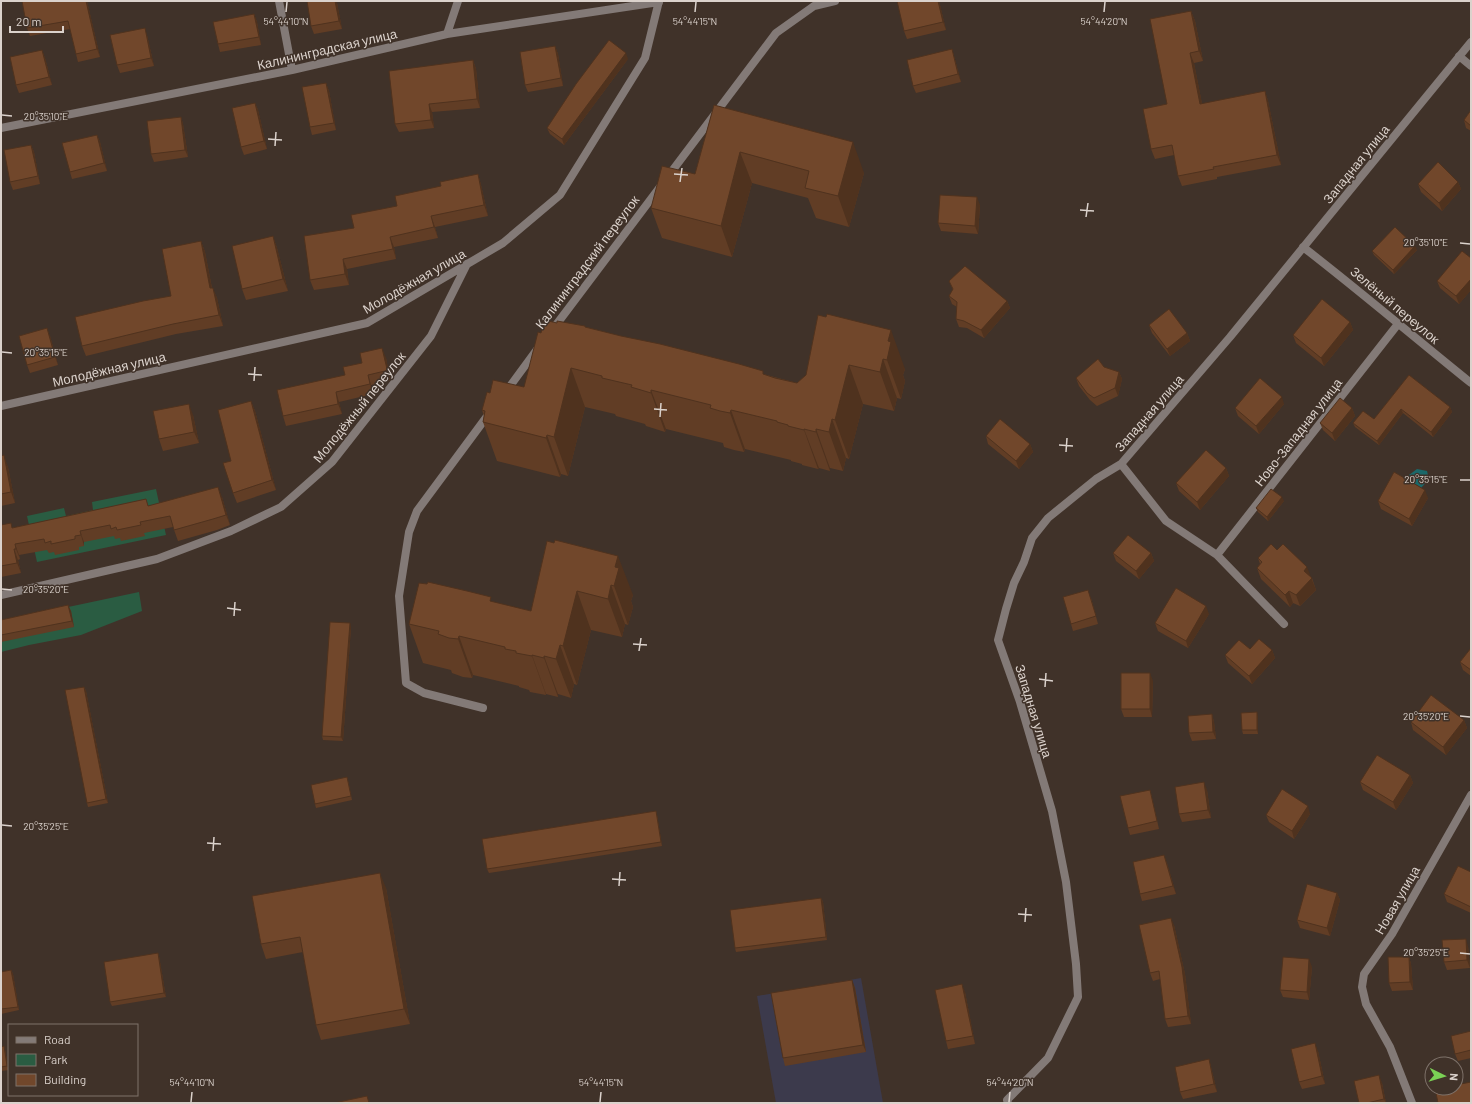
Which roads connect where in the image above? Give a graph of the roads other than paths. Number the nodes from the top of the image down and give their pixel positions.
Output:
1 (279, 1) edge
2 (458, 1) edge
3 (835, 1) edge
4 (659, 2) edge
5 (447, 34) junction
6 (1471, 42) edge
7 (1459, 56) junction
8 (1471, 66) edge
9 (292, 70) junction
10 (1, 128) edge
11 (1303, 247) junction
12 (468, 264) junction
13 (1398, 324) junction
14 (1471, 382) edge
15 (502, 397) edge
16 (1, 406) edge
17 (492, 410) edge
18 (1121, 464) junction
19 (1217, 555) junction
20 (1, 595) edge
21 (1284, 624) dead end
22 (482, 708) dead end
23 (1471, 795) edge
24 (1008, 1103) edge
25 (1412, 1103) edge

1 - 9 street
2 - 5 street
3 - 15 street, Калининградский переулок
4 - 5 street, Калининградская улица
4 - 12 street, Молодёжная улица
5 - 9 street, Калининградская улица
6 - 7 street, Западная улица
7 - 8 street
7 - 11 street, Западная улица
9 - 10 street, Калининградская улица
11 - 13 street, Зелёный переулок
11 - 18 street, Западная улица
12 - 16 street, Молодёжная улица
12 - 20 street, Молодёжный переулок
13 - 14 street, Зелёный переулок
13 - 19 street, Ново-Западная улица
17 - 22 street
18 - 19 street
18 - 24 street, Западная улица
19 - 21 street
23 - 25 street, Новая улица

